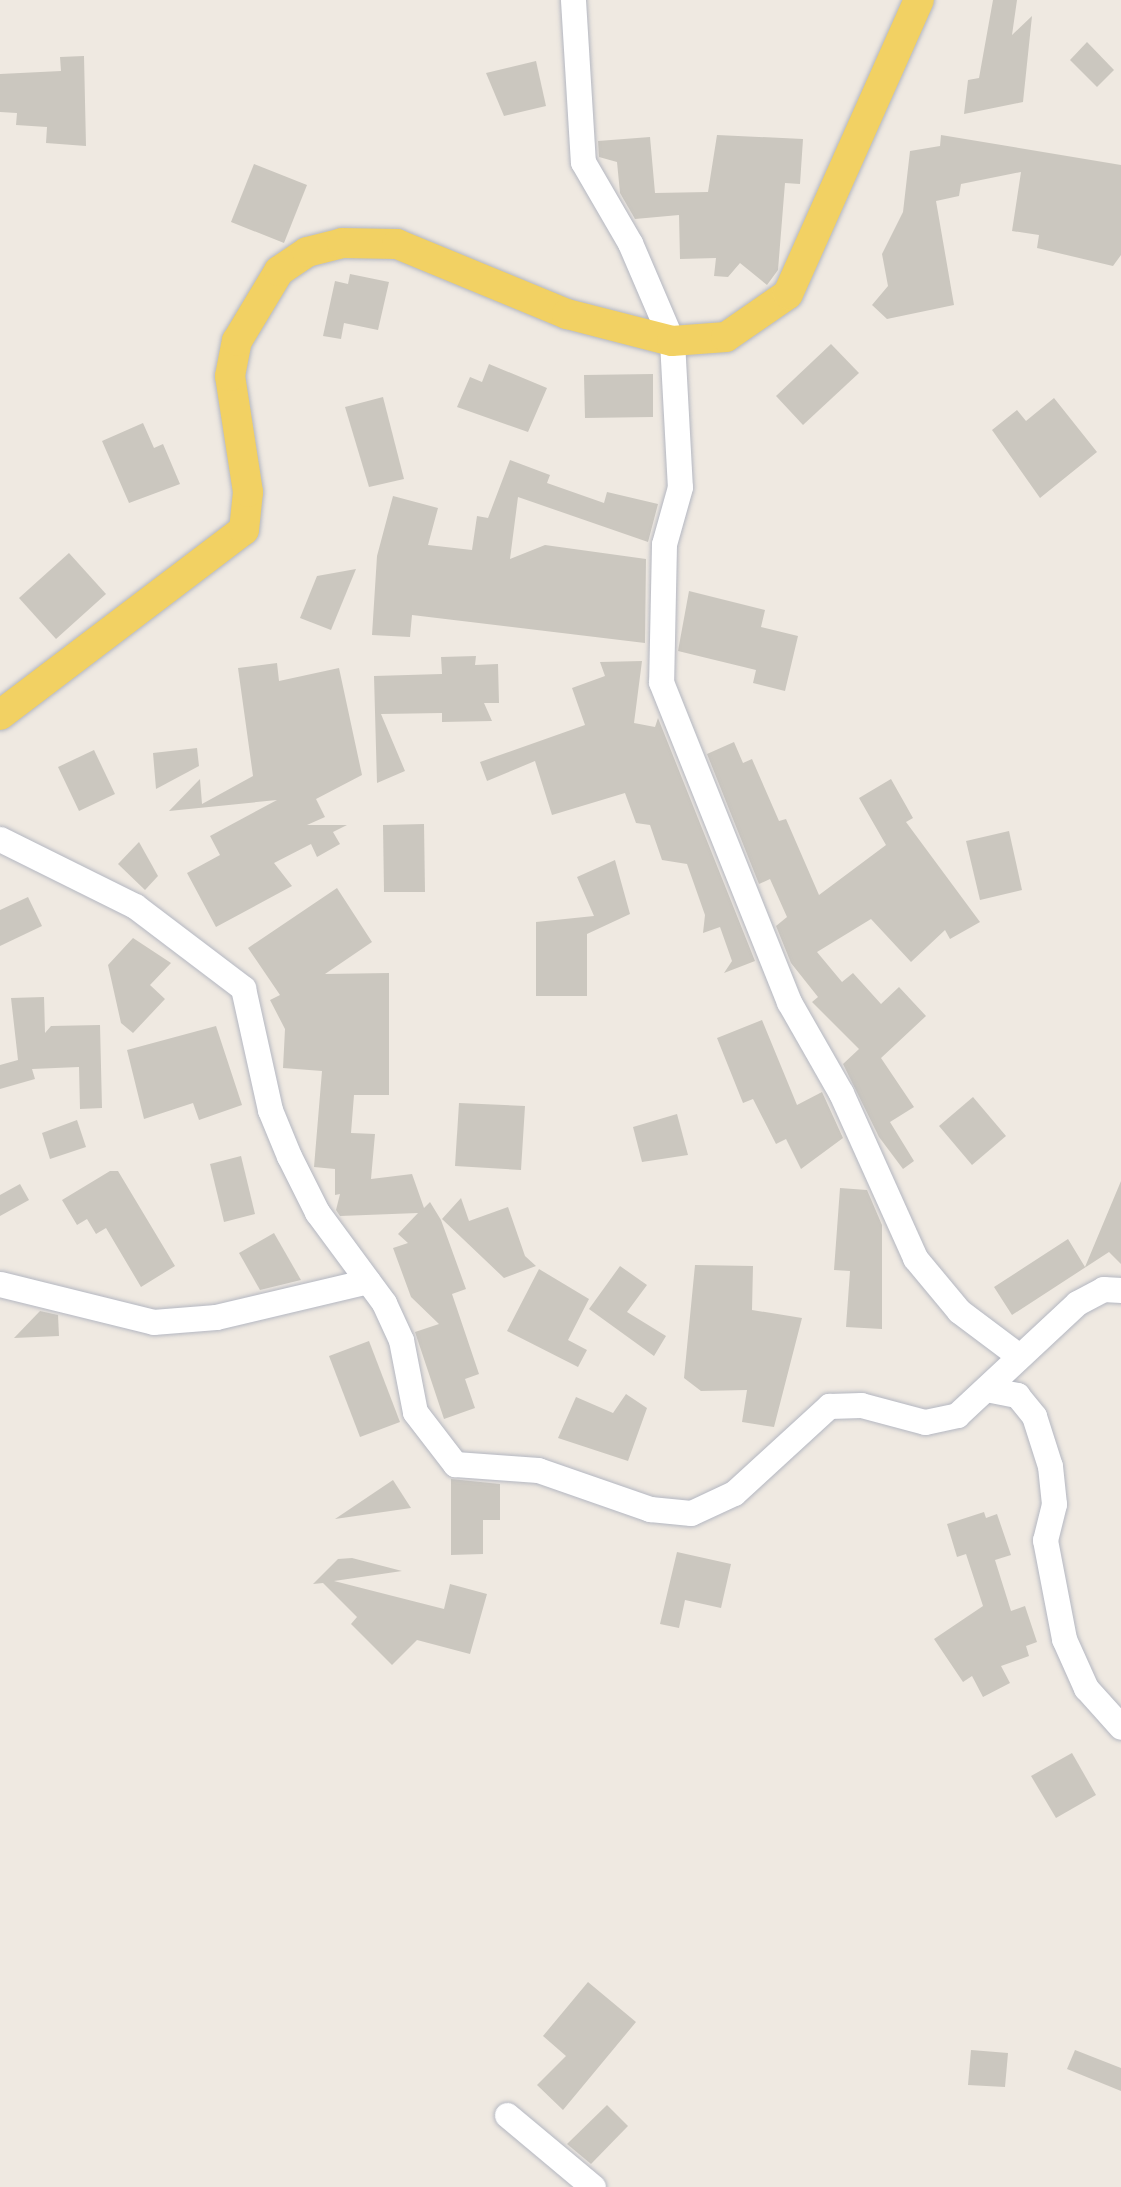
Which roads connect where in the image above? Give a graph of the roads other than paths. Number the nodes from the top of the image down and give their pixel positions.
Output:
1 (574, 0) edge
2 (918, 0) edge
3 (672, 341) junction
4 (0, 715) edge
5 (0, 839) edge
6 (368, 1281) junction
7 (0, 1284) edge
8 (1121, 1290) edge
9 (1019, 1356) junction
10 (986, 1389) junction
11 (1121, 1728) edge
12 (507, 2115) dead end
13 (593, 2187) edge

1 - 3 street
2 - 3 main road
3 - 4 main road
3 - 9 street
5 - 6 street
6 - 7 street
6 - 10 street
8 - 9 street
9 - 10 street
10 - 11 street
12 - 13 street

